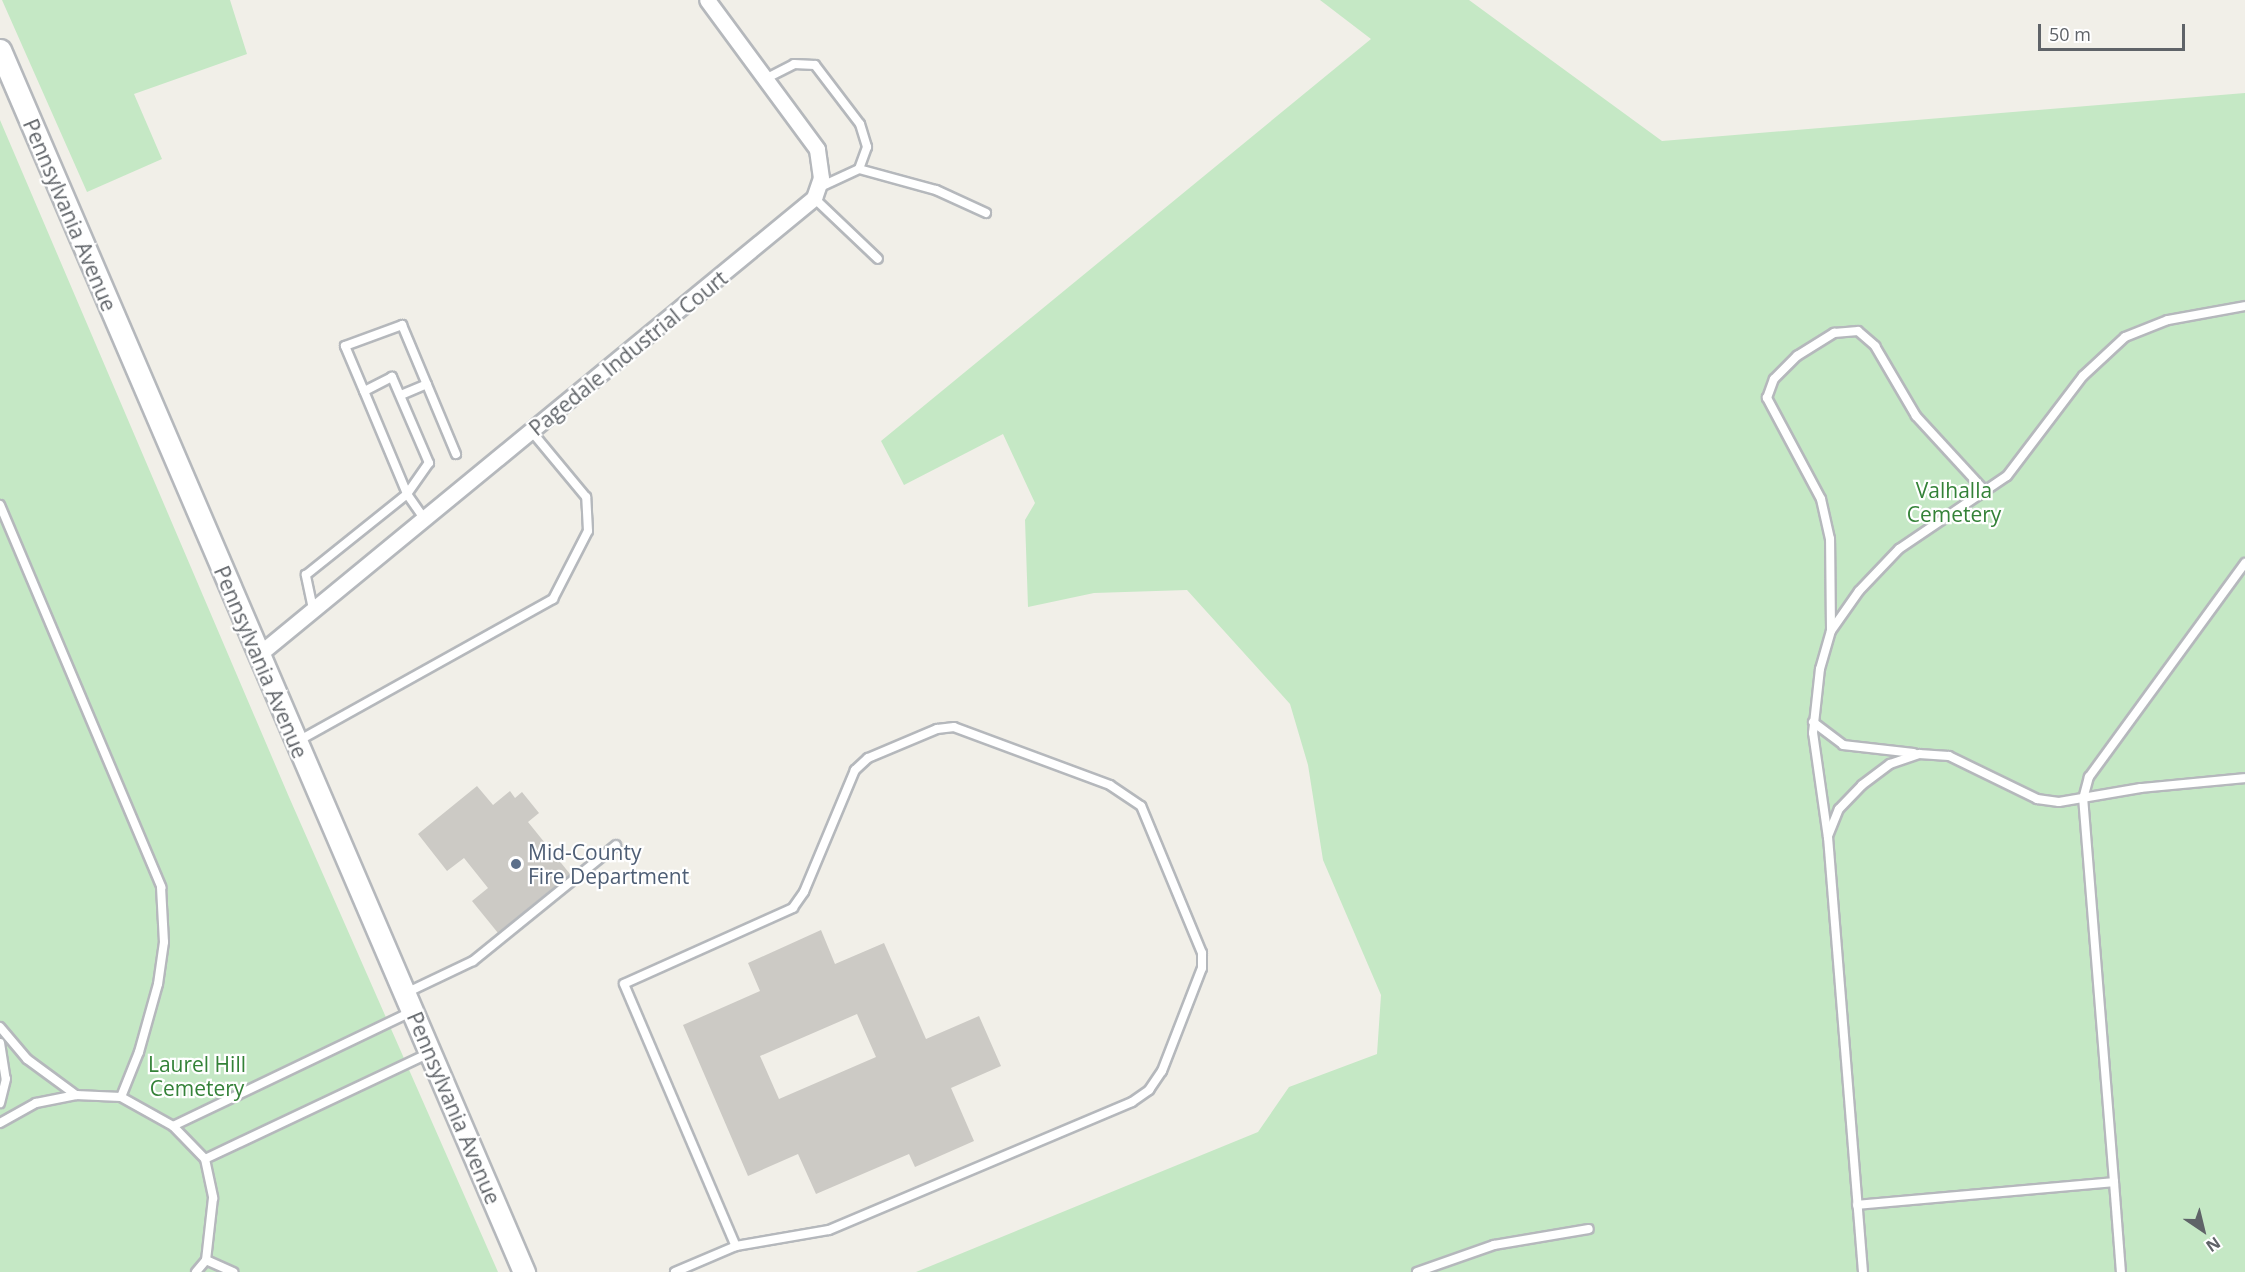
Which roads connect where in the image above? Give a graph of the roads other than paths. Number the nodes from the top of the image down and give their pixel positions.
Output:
1 (707, 0) edge
2 (0, 50) edge
3 (767, 78) junction
4 (859, 169) junction
5 (815, 194) junction
6 (986, 213) dead end
7 (878, 259) dead end
8 (2245, 306) edge
9 (427, 384) junction
10 (364, 391) junction
11 (401, 395) junction
12 (532, 432) junction
13 (456, 454) dead end
14 (1985, 491) junction
15 (407, 494) junction
16 (0, 504) edge
17 (423, 517) junction
18 (2245, 563) edge
19 (313, 610) junction
20 (1831, 631) junction
21 (258, 655) junction
22 (1814, 722) junction
23 (296, 742) junction
24 (1919, 754) junction
25 (2245, 778) edge
26 (2083, 799) junction
27 (1828, 838) junction
28 (616, 844) dead end
29 (408, 1003) junction
30 (0, 1027) edge
31 (0, 1043) edge
32 (430, 1053) junction
33 (76, 1095) junction
34 (121, 1097) junction
35 (0, 1103) edge
36 (0, 1123) edge
37 (173, 1126) junction
38 (205, 1159) junction
39 (2114, 1182) junction
40 (1857, 1205) junction
41 (1589, 1229) dead end
42 (735, 1246) junction
43 (206, 1260) junction
44 (196, 1272) edge
45 (233, 1272) edge
46 (524, 1272) edge
47 (675, 1272) edge
48 (1417, 1272) edge
49 (1863, 1272) edge
50 (2121, 1272) edge

1 - 3 street
2 - 21 street, Pennsylvania Avenue
3 - 4 lane
3 - 5 street
4 - 5 lane
4 - 6 lane
5 - 7 lane
5 - 12 street, Pagedale Industrial Court
8 - 14 lane
9 - 10 lane
9 - 11 lane
9 - 13 lane
10 - 11 lane
10 - 15 lane
11 - 15 lane
12 - 17 street, Pagedale Industrial Court
12 - 23 lane
14 - 20 lane
14 - 20 lane
15 - 17 lane
15 - 19 lane
16 - 34 lane
17 - 19 street, Pagedale Industrial Court
18 - 26 lane
19 - 21 street, Pagedale Industrial Court
20 - 22 lane
21 - 23 street, Pennsylvania Avenue
22 - 24 lane
22 - 27 lane
23 - 29 street, Pennsylvania Avenue
24 - 26 lane
24 - 27 lane
25 - 26 lane
26 - 39 lane
27 - 40 lane
28 - 29 lane
29 - 32 street, Pennsylvania Avenue
29 - 37 lane
30 - 33 lane
31 - 35 lane
32 - 38 lane
32 - 46 street, Pennsylvania Avenue
33 - 34 lane
33 - 36 lane
34 - 37 lane
37 - 38 lane
38 - 43 lane
39 - 40 lane
39 - 50 lane
40 - 49 lane
41 - 48 lane
42 - 42 lane
42 - 47 lane
43 - 44 lane
43 - 45 lane

